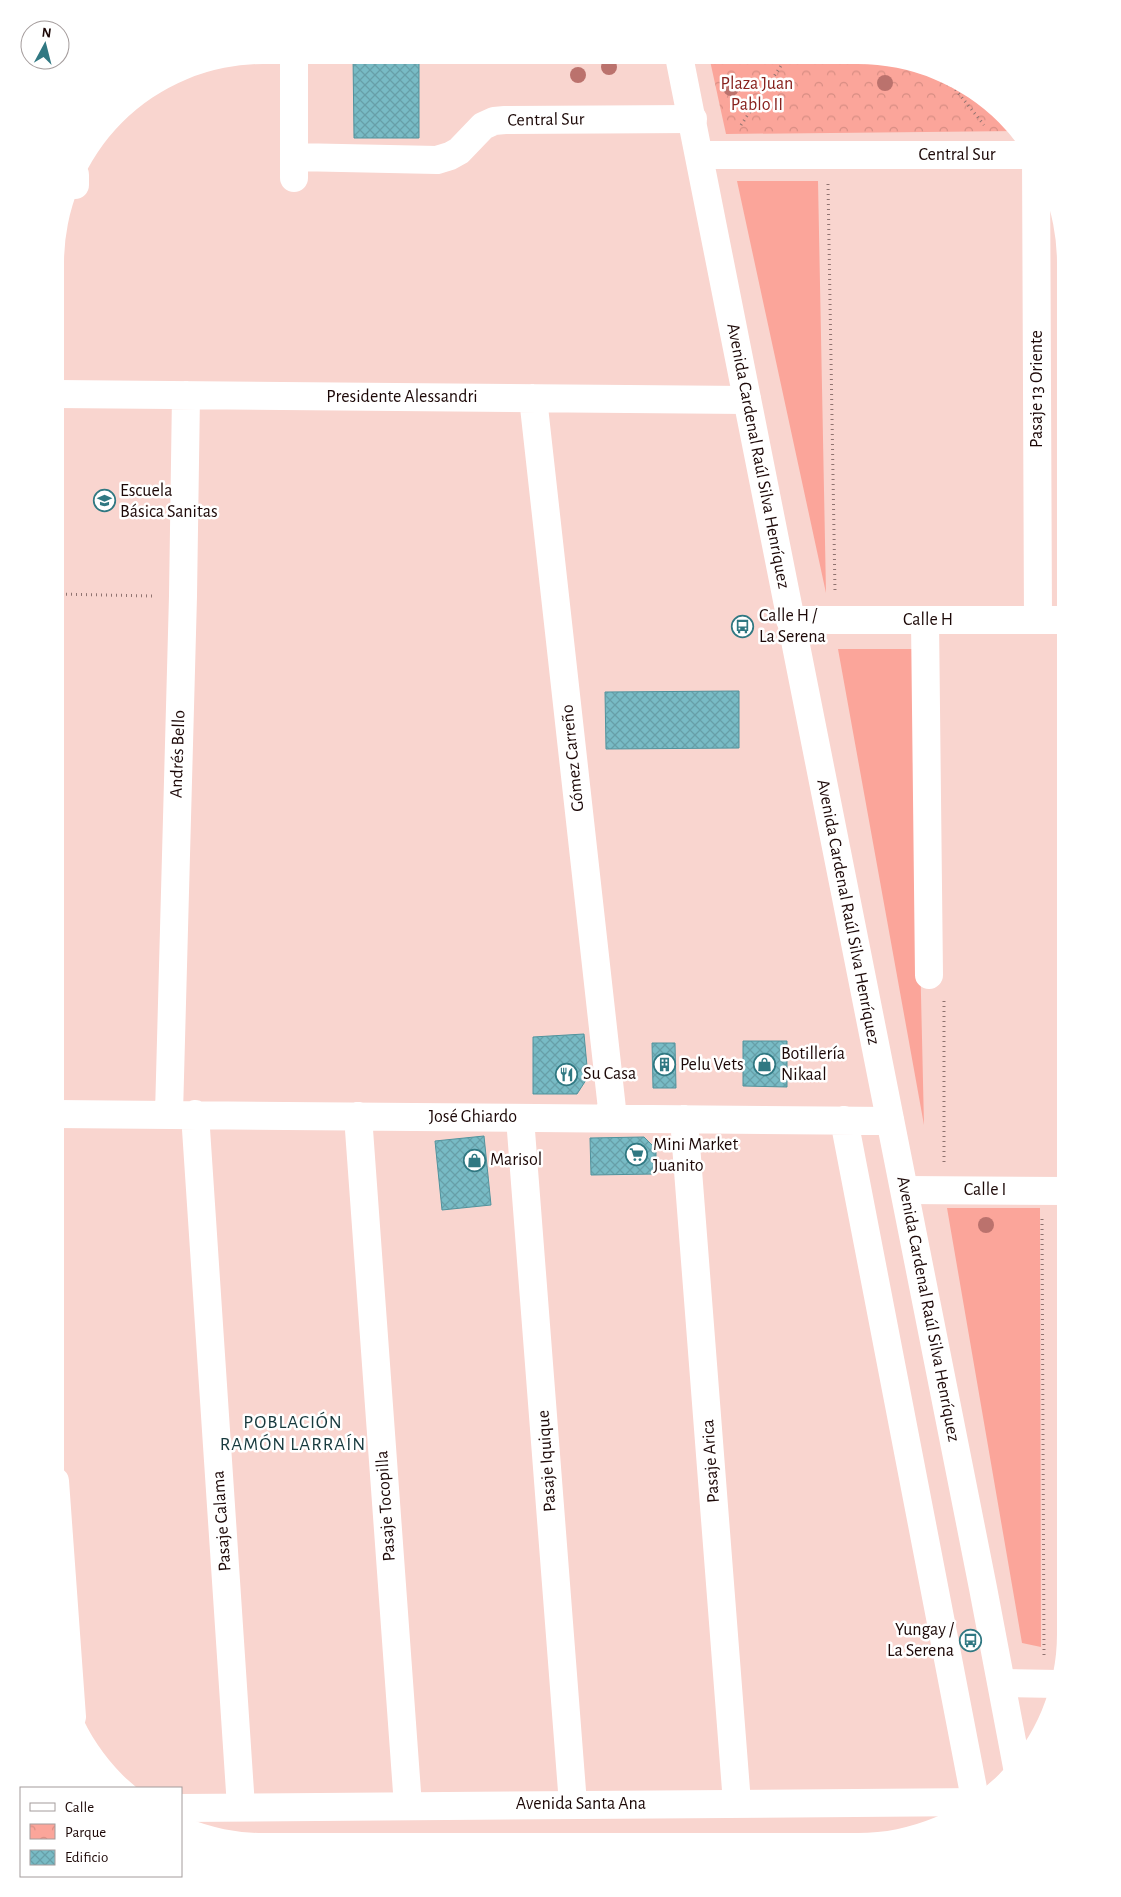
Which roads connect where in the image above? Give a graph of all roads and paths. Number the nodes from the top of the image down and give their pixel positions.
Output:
1 (294, 64) edge
2 (681, 64) edge
3 (781, 64) edge
4 (961, 92) edge
5 (693, 120) junction
6 (711, 155) junction
7 (827, 155) junction
8 (1026, 156) edge
9 (64, 394) edge
10 (186, 395) junction
11 (533, 398) junction
12 (747, 400) junction
13 (64, 594) edge
14 (183, 596) junction
15 (790, 620) junction
16 (835, 620) junction
17 (925, 620) junction
18 (1038, 620) junction
19 (1057, 620) edge
20 (929, 975) dead end
21 (64, 1114) edge
22 (182, 1114) junction
23 (358, 1116) junction
24 (520, 1118) junction
25 (613, 1118) junction
26 (684, 1119) junction
27 (844, 1120) junction
28 (890, 1121) junction
29 (904, 1190) junction
30 (1054, 1191) edge
31 (64, 1606) edge
32 (1052, 1677) edge
33 (69, 1678) edge
34 (1002, 1684) junction
35 (1050, 1684) edge
36 (1014, 1758) edge
37 (976, 1795) edge
38 (966, 1802) edge
39 (737, 1803) junction
40 (573, 1804) junction
41 (408, 1806) junction
42 (241, 1807) junction
43 (182, 1808) edge

1 - 5 street, Central Sur
2 - 5 street, Avenida Cardenal Raúl Silva Henríquez
3 - 6 path
4 - 8 path
5 - 6 street, Avenida Cardenal Raúl Silva Henríquez
6 - 7 street, Central Sur
6 - 12 street, Avenida Cardenal Raúl Silva Henríquez
7 - 8 street, Central Sur
7 - 16 path
8 - 18 street, Pasaje 13 Oriente
9 - 10 street, Presidente Alessandri
10 - 11 street, Presidente Alessandri
10 - 14 street, Andrés Bello
11 - 12 street, Presidente Alessandri
11 - 25 street, Gómez Carreño
12 - 15 street, Avenida Cardenal Raúl Silva Henríquez
13 - 14 path
14 - 22 street, Andrés Bello
15 - 16 street, Calle H
15 - 28 street, Avenida Cardenal Raúl Silva Henríquez
16 - 17 street, Calle H
17 - 18 street, Calle H
17 - 20 street
18 - 19 street, Calle H
21 - 22 street, José Ghiardo
22 - 23 street, José Ghiardo
22 - 42 street, Pasaje Calama
23 - 24 street, José Ghiardo
23 - 41 street, Pasaje Tocopilla
24 - 25 street, José Ghiardo
24 - 40 street, Pasaje Iquique
25 - 26 street, José Ghiardo
26 - 27 street, José Ghiardo
26 - 39 street, Pasaje Arica
27 - 28 street, José Ghiardo
27 - 37 street
28 - 29 street, Avenida Cardenal Raúl Silva Henríquez
29 - 30 street, Calle I
29 - 34 street, Avenida Cardenal Raúl Silva Henríquez
30 - 32 path
31 - 33 street
34 - 35 street
34 - 36 street, Avenida Cardenal Raúl Silva Henríquez
38 - 39 street, Avenida Santa Ana
39 - 40 street, Avenida Santa Ana
40 - 41 street, Avenida Santa Ana
41 - 42 street, Avenida Santa Ana
42 - 43 street, Avenida Santa Ana

